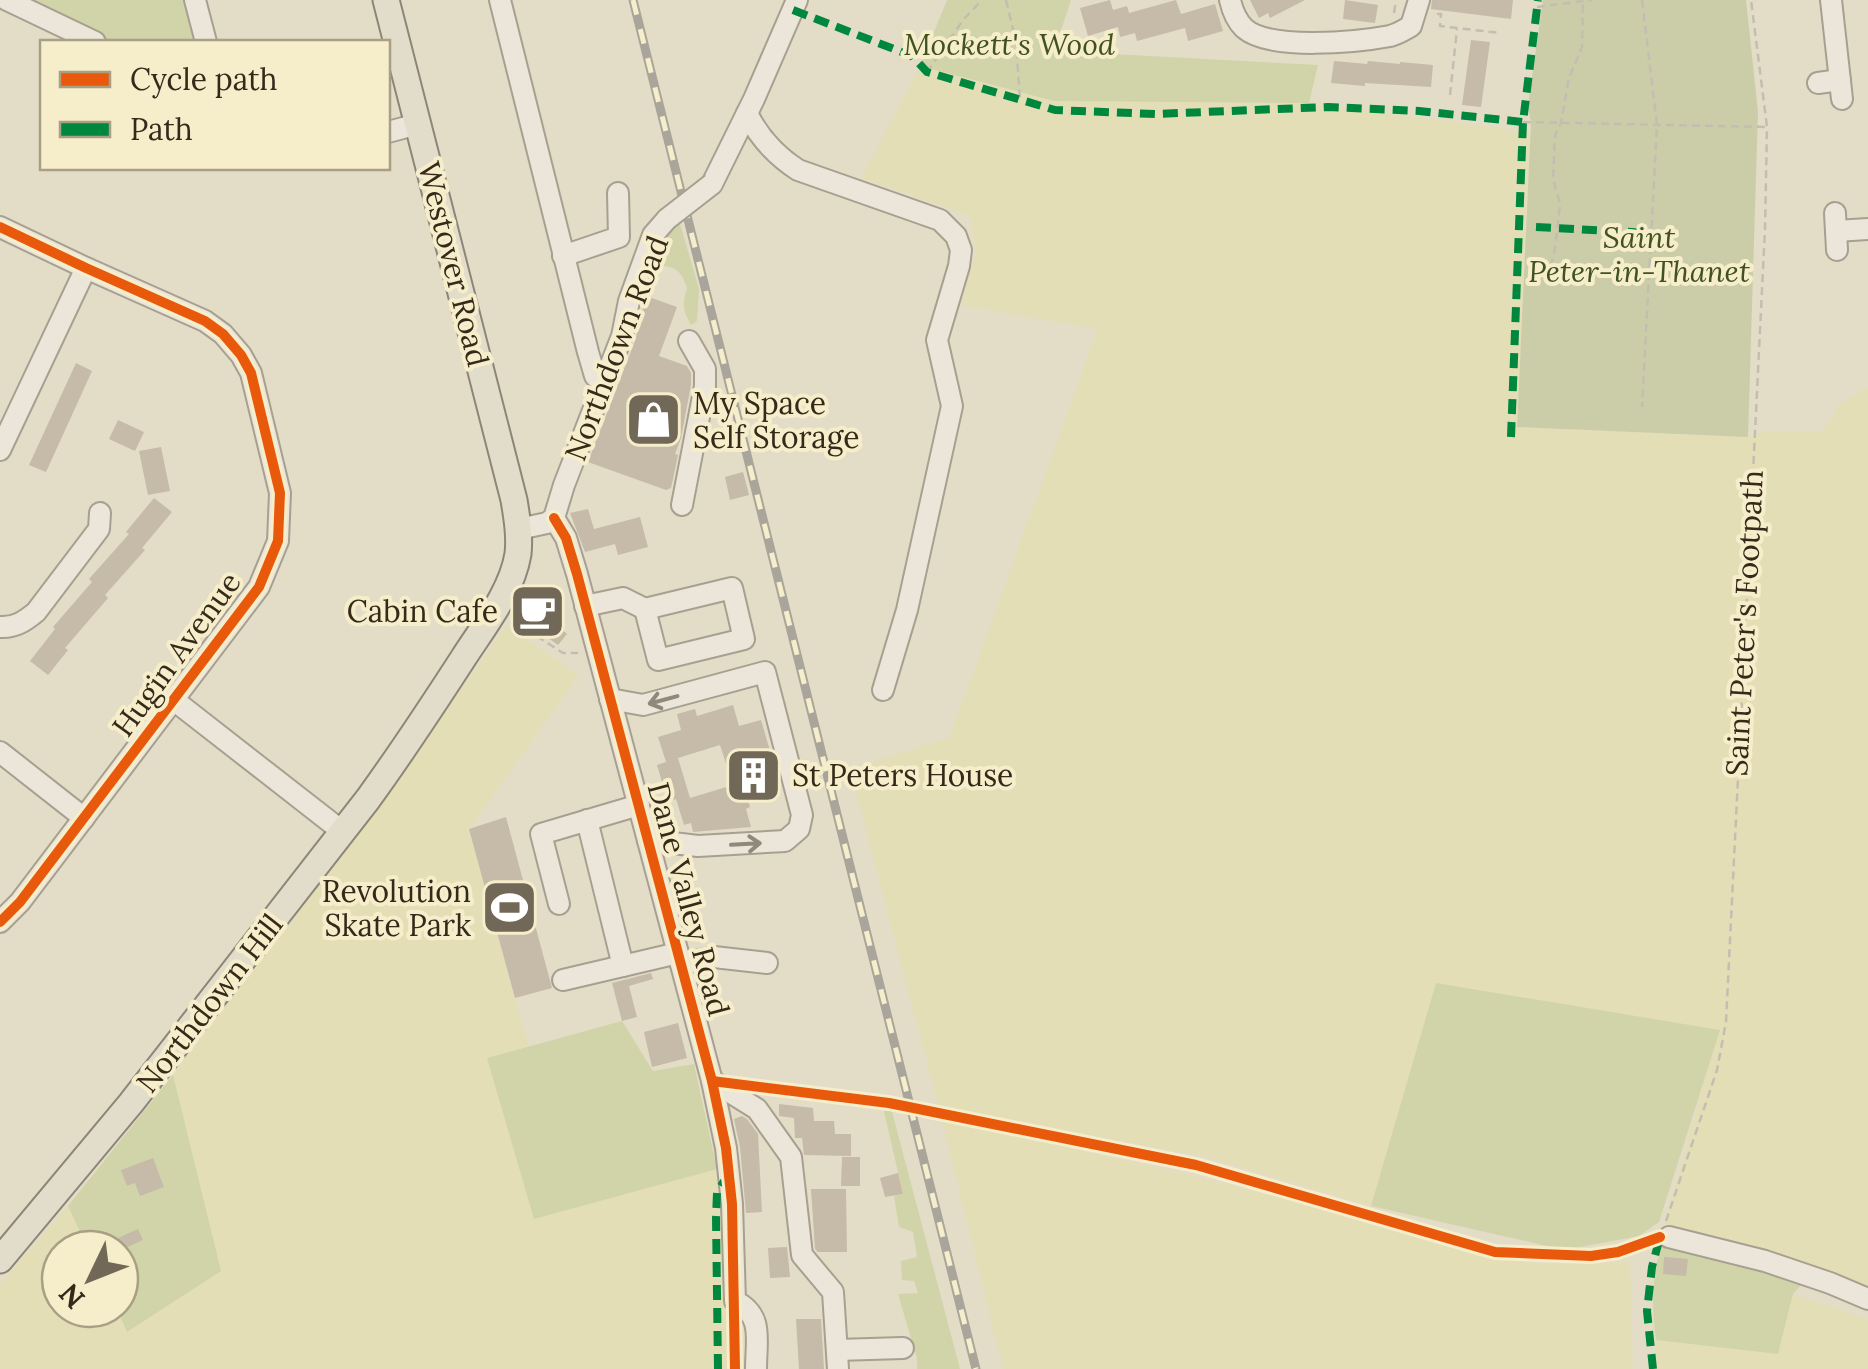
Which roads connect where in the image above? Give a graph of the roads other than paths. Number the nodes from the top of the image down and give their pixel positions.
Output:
1 (7, 0) edge
2 (195, 0) edge
3 (386, 0) edge
4 (500, 0) edge
5 (797, 0) edge
6 (1230, 0) edge
7 (1419, 0) edge
8 (1832, 0) edge
9 (91, 40) edge
10 (205, 40) edge
11 (1818, 83) dead end
12 (747, 113) junction
13 (418, 124) junction
14 (390, 131) edge
15 (618, 193) dead end
16 (0, 226) edge
17 (1868, 229) edge
18 (1836, 231) dead end
19 (563, 256) junction
20 (86, 268) junction
21 (689, 341) dead end
22 (604, 384) junction
23 (0, 450) edge
24 (682, 505) dead end
25 (100, 513) dead end
26 (554, 518) junction
27 (519, 529) junction
28 (585, 606) junction
29 (645, 609) junction
30 (0, 627) edge
31 (883, 690) dead end
32 (610, 699) junction
33 (175, 701) junction
34 (0, 752) edge
35 (639, 805) junction
36 (84, 818) junction
37 (587, 820) junction
38 (342, 832) junction
39 (648, 840) junction
40 (559, 904) dead end
41 (0, 922) edge
42 (679, 958) junction
43 (767, 963) dead end
44 (623, 966) junction
45 (563, 980) dead end
46 (712, 1081) junction
47 (1667, 1230) road end
48 (2, 1254) edge
49 (1868, 1300) edge
50 (903, 1348) dead end
51 (838, 1359) edge
52 (756, 1369) edge

1 - 9 street
2 - 10 street
3 - 13 main road, Westover Road
4 - 19 street
5 - 12 street, Northdown Road
6 - 7 street
8 - 11 street
12 - 22 street, Northdown Road, bridge
12 - 31 street
13 - 14 street
13 - 27 main road, Westover Road
15 - 19 street
16 - 20 street, Hugin Avenue
17 - 18 street
19 - 22 street
20 - 23 street
20 - 33 street, Hugin Avenue
21 - 24 street
22 - 26 street, Northdown Road
25 - 30 street
26 - 27 street
26 - 28 street, Dane Valley Road
27 - 38 main road, Northdown Hill
28 - 29 street
28 - 32 street, Dane Valley Road
29 - 29 street
32 - 35 street, Dane Valley Road
39 -> 32 street
33 - 36 street, Hugin Avenue
33 - 38 street
34 - 36 street
35 - 37 street
35 - 39 street, Dane Valley Road
36 - 41 street, Hugin Avenue
37 - 40 street
37 - 44 street
38 - 48 main road, Northdown Hill
39 - 42 street, Dane Valley Road
42 - 43 street
42 - 44 street
42 - 46 street, Dane Valley Road
44 - 45 street
46 - 51 street
46 - 52 street, Dane Valley Road
47 - 49 street
50 - 51 street

